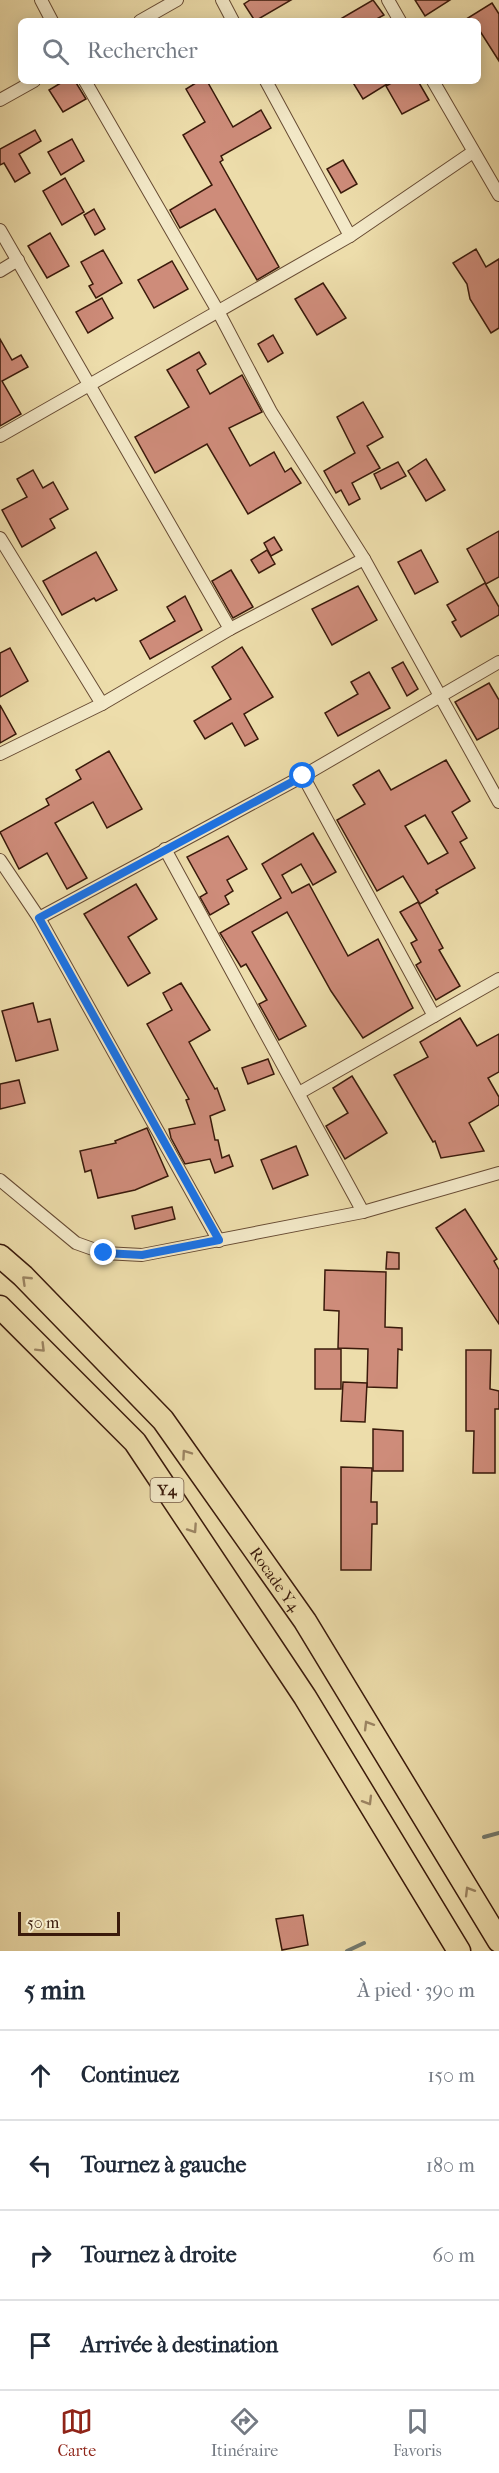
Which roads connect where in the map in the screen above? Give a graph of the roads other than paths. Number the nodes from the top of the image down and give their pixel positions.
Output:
1 (41, 0) edge
2 (177, 0) edge
3 (222, 0) edge
4 (388, 0) edge
5 (50, 18) edge
6 (145, 18) edge
7 (231, 18) edge
8 (398, 18) edge
9 (29, 84) edge
10 (87, 84) edge
11 (268, 84) edge
12 (436, 84) edge
13 (0, 100) edge
14 (473, 152) junction
15 (499, 195) edge
16 (0, 230) edge
17 (350, 236) junction
18 (18, 261) junction
19 (0, 271) edge
20 (219, 313) junction
21 (88, 386) junction
22 (0, 436) edge
23 (0, 538) edge
24 (364, 559) junction
25 (230, 629) junction
26 (499, 662) edge
27 (440, 695) junction
28 (102, 704) junction
29 (0, 754) edge
30 (303, 776) junction
31 (499, 802) edge
32 (165, 849) junction
33 (0, 860) edge
34 (39, 918) junction
35 (499, 979) edge
36 (434, 1016) junction
37 (299, 1094) junction
38 (499, 1173) edge
39 (0, 1180) edge
40 (363, 1212) junction
41 (219, 1240) junction
42 (0, 1256) edge
43 (0, 1307) edge
44 (499, 1941) edge
45 (459, 1951) edge

1 - 5 street
2 - 6 street
3 - 7 street
4 - 8 street
9 - 13 street
10 - 20 street
11 - 17 street
12 - 14 street
14 - 15 street
14 - 17 street
16 - 18 street
17 - 20 street
18 - 19 street
18 - 21 street
20 - 21 street
20 - 24 street
21 - 22 street
21 - 25 street
23 - 28 street
24 - 25 street
24 - 27 street
25 - 28 street
26 - 27 street
27 - 30 street
27 - 31 street
28 - 29 street
30 - 32 street
30 - 36 street
32 - 34 street
32 - 37 street
33 - 34 street
34 - 41 street
35 - 36 street
36 - 37 street
37 - 40 street
38 - 40 street
39 - 41 street
40 - 41 street
44 -> 42 highway, Rocade Y4 / Y4
43 -> 45 highway, Y4

